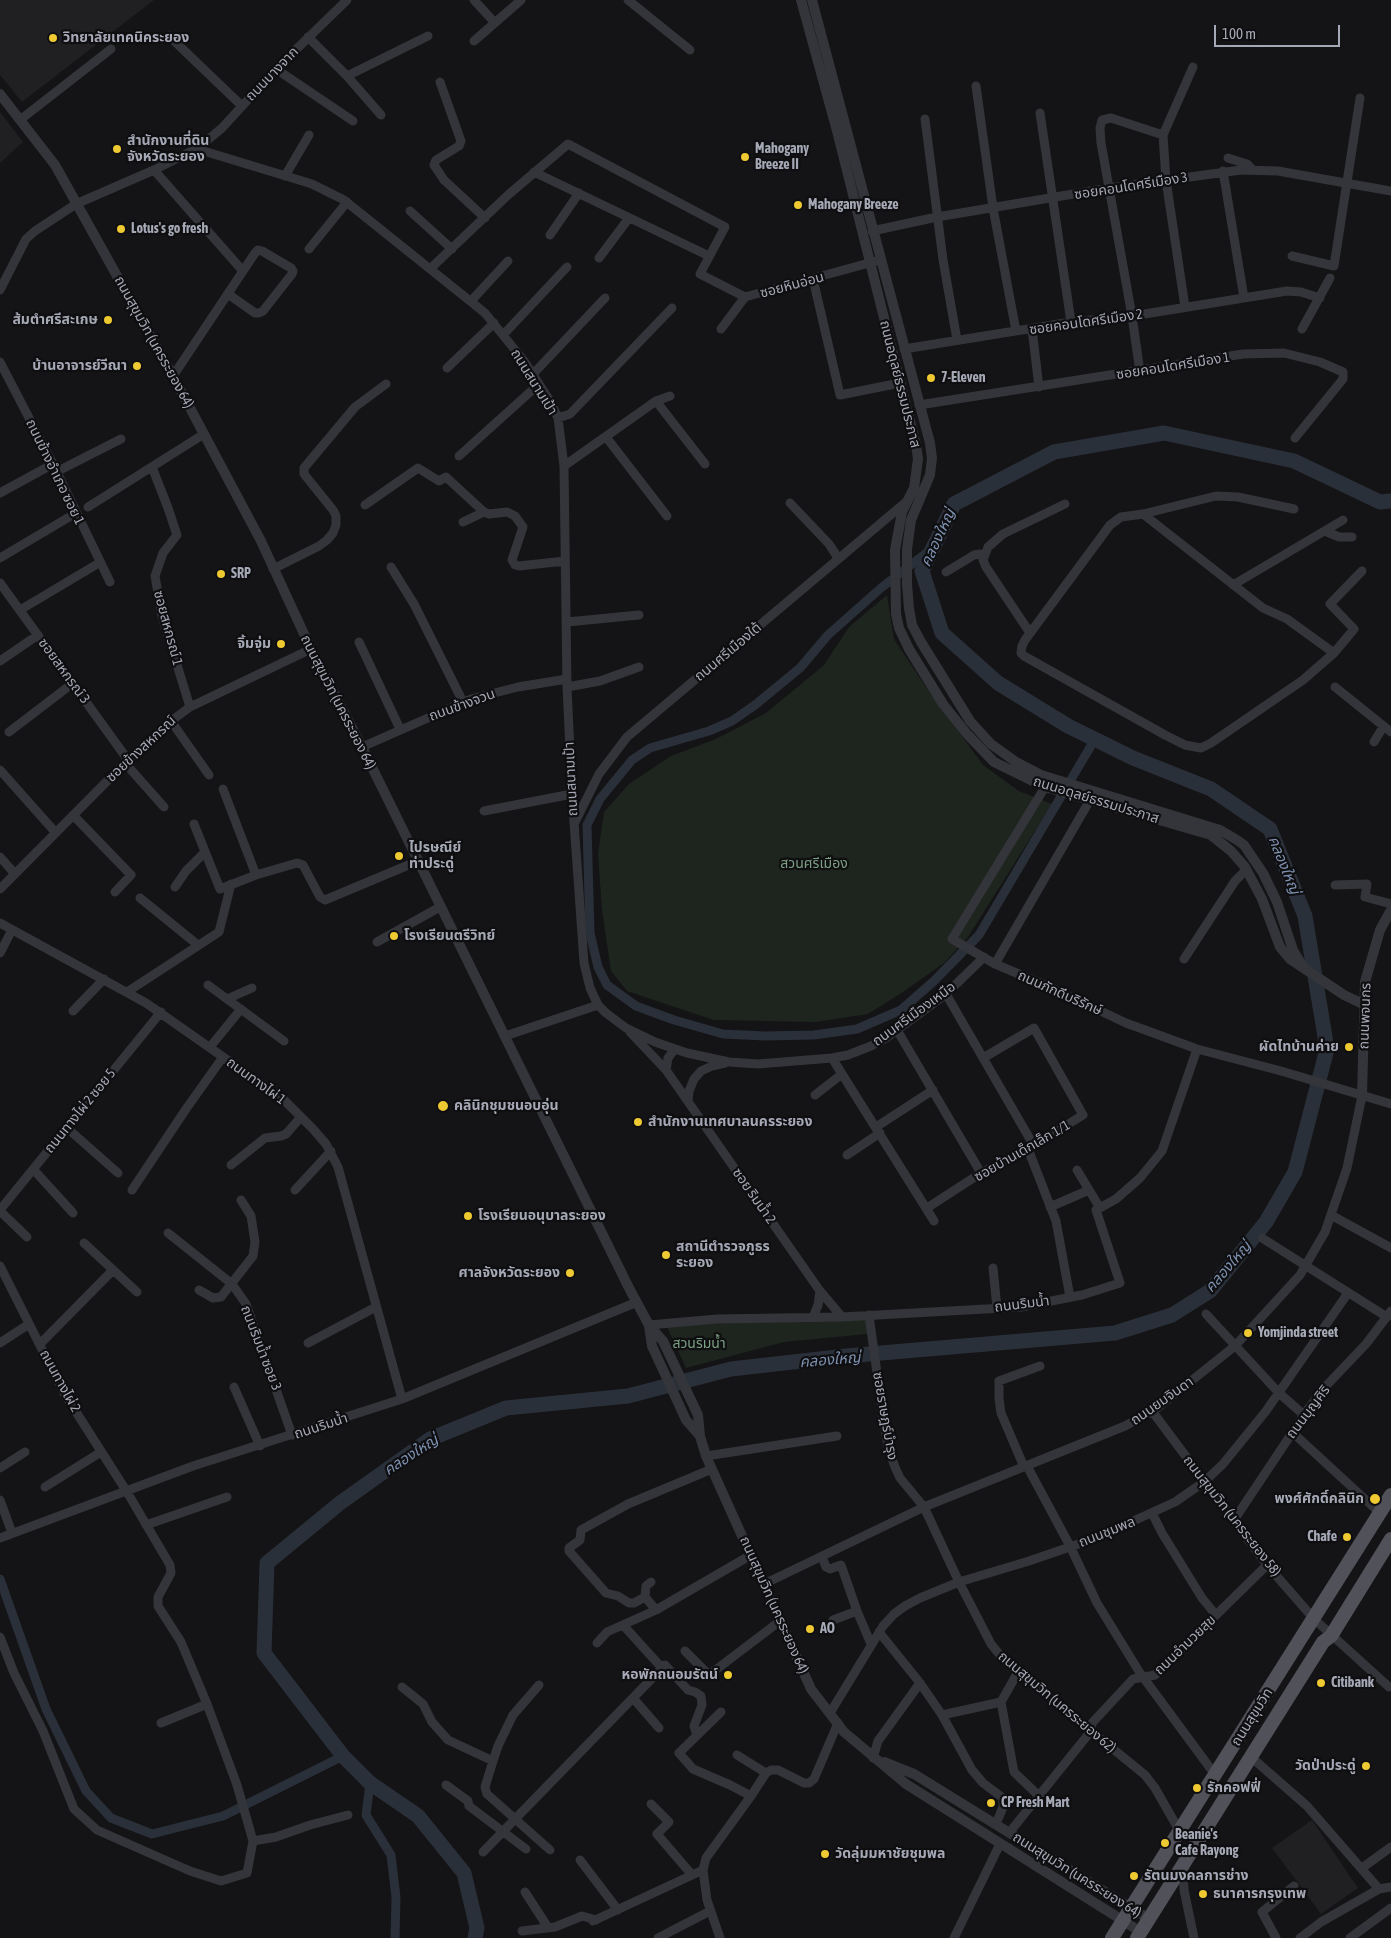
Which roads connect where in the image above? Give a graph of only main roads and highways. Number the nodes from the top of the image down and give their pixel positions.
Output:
1 (1391, 1495) edge
2 (1391, 1539) edge
3 (1234, 1746) junction
4 (1251, 1757) junction
5 (1139, 1935) edge
6 (1112, 1938) edge

1 - 3 main road, ถนนสุขุมวิท
2 - 4 main road, ถนนสุขุมวิท
3 - 4 main road
3 - 6 main road, ถนนสุขุมวิท
4 - 5 main road, ถนนสุขุมวิท

